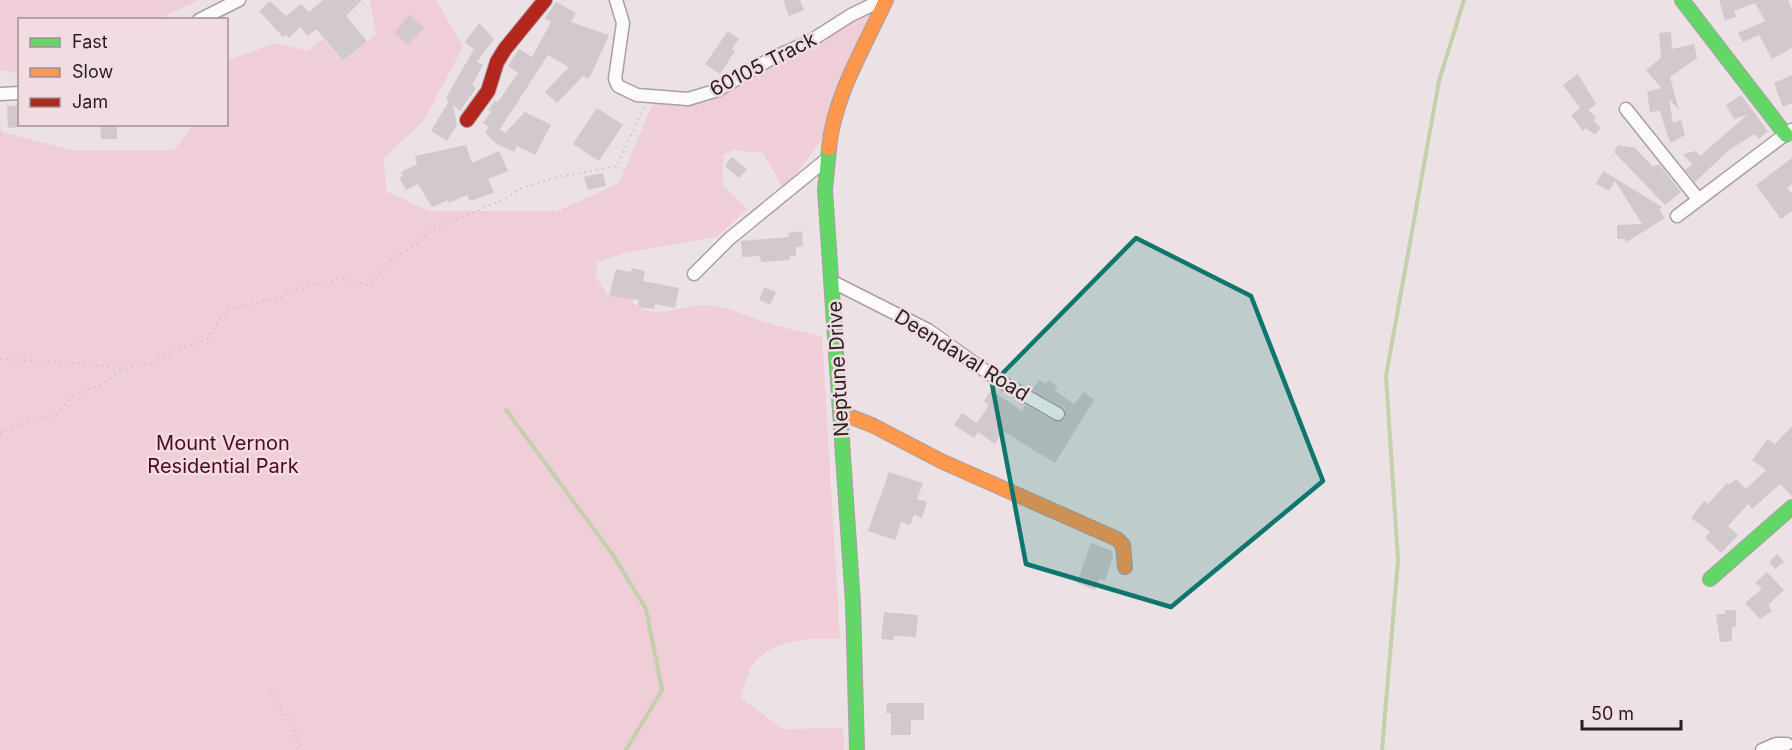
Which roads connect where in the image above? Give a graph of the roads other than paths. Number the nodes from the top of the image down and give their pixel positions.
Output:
1 (239, 0) edge
2 (545, 0) edge
3 (616, 0) edge
4 (884, 0) edge
5 (1682, 0) edge
6 (203, 18) edge
7 (18, 93) edge
8 (0, 94) edge
9 (1626, 109) dead end
10 (467, 120) dead end
11 (1789, 132) edge
12 (827, 159) junction
13 (1698, 199) junction
14 (1677, 216) dead end
15 (694, 274) dead end
16 (833, 282) junction
17 (841, 413) junction
18 (1058, 414) dead end
19 (1792, 507) edge
20 (1125, 567) dead end
21 (1710, 579) dead end
22 (1787, 744) dead end
23 (857, 750) edge
24 (1762, 750) edge

1 - 6 street
2 - 10 street
3 - 4 street, 60105 Track
4 - 12 street, Neptune Drive
5 - 11 street
7 - 8 street
9 - 13 street
11 - 13 street
12 - 15 street
12 - 16 street, Neptune Drive
13 - 14 street
16 - 17 street, Neptune Drive
16 - 18 street, Deendaval Road
17 - 20 street
17 - 23 street, Neptune Drive
19 - 21 street
22 - 24 street

